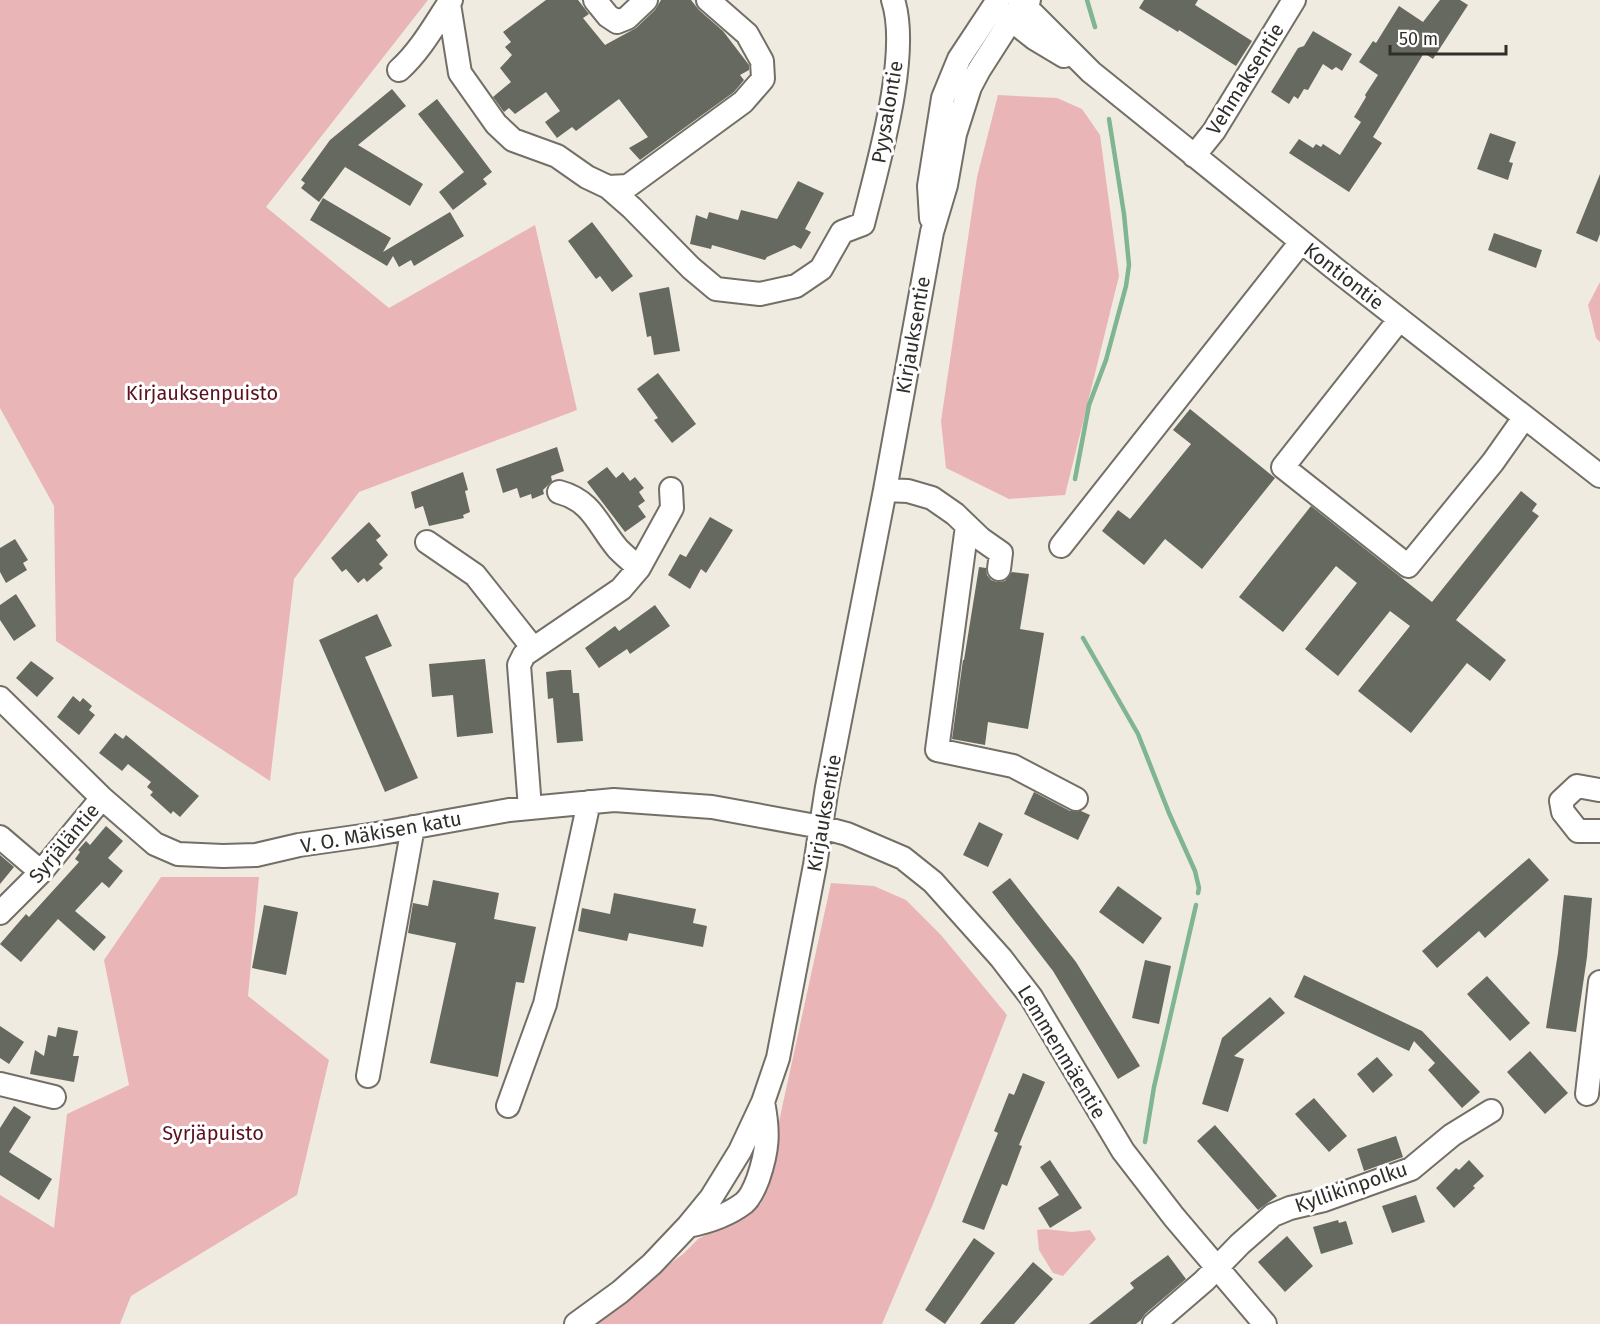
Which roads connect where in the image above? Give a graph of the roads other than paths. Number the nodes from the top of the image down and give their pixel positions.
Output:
1 (596, 0) edge
2 (646, 0) edge
3 (708, 0) edge
4 (893, 0) edge
5 (1294, 0) edge
6 (450, 2) edge
7 (993, 2) edge
8 (1021, 6) edge
9 (399, 70) dead end
10 (1194, 156) junction
11 (608, 187) junction
12 (932, 232) junction
13 (1300, 242) junction
14 (1399, 320) junction
15 (1524, 418) junction
16 (1598, 470) edge
17 (671, 489) dead end
18 (885, 490) junction
19 (559, 492) dead end
20 (968, 526) junction
21 (427, 542) dead end
22 (1061, 546) dead end
23 (639, 568) junction
24 (999, 570) dead end
25 (533, 648) junction
26 (0, 698) edge
27 (1600, 790) edge
28 (102, 798) junction
29 (1077, 799) dead end
30 (589, 801) junction
31 (1600, 802) edge
32 (530, 807) junction
33 (413, 827) junction
34 (821, 827) junction
35 (1600, 831) edge
36 (0, 837) edge
37 (41, 872) junction
38 (0, 913) edge
39 (1600, 982) edge
40 (368, 1076) dead end
41 (0, 1084) edge
42 (1587, 1094) dead end
43 (54, 1097) dead end
44 (763, 1102) junction
45 (508, 1106) dead end
46 (1491, 1111) dead end
47 (688, 1226) junction
48 (1217, 1269) junction
49 (576, 1324) edge
50 (1154, 1324) edge
51 (1265, 1324) edge

1 - 2 street
3 - 11 street
4 - 11 street, Pyysalontie
5 - 10 street, Vehmaksentie
6 - 9 street
6 - 11 street
7 - 8 street, Kontiontie
7 - 12 street, Kirjauksentie
8 - 10 street, Kontiontie
8 - 12 street, Kirjauksentie
10 - 13 street, Kontiontie
12 - 18 street, Kirjauksentie
13 - 14 street, Kontiontie
13 - 22 street
14 - 15 street, Kontiontie
14 - 15 street
15 - 16 street, Kontiontie
17 - 23 street
18 - 20 street
18 - 34 street, Kirjauksentie
19 - 23 street
20 - 24 street
20 - 29 street
21 - 25 street
23 - 25 street
25 - 32 street
26 - 28 street, V. O. Mäkisen katu
27 - 31 street
27 - 35 street
28 - 33 street, V. O. Mäkisen katu
28 - 37 street, Syrjäläntie
30 - 32 street, V. O. Mäkisen katu
30 - 34 street, V. O. Mäkisen katu
30 - 45 street
32 - 33 street, V. O. Mäkisen katu
33 - 40 street
34 - 44 street, Kirjauksentie
34 - 48 street, Lemmenmäentie
36 - 37 street
37 - 38 street, Syrjäläntie
39 - 42 street
41 - 43 street
44 - 47 street, Kirjauksentie
44 - 47 street
46 - 48 street, Kyllikinpolku
47 - 49 street, Kirjauksentie
48 - 50 street, Kyllikinpolku
48 - 51 street, Lemmenmäentie

